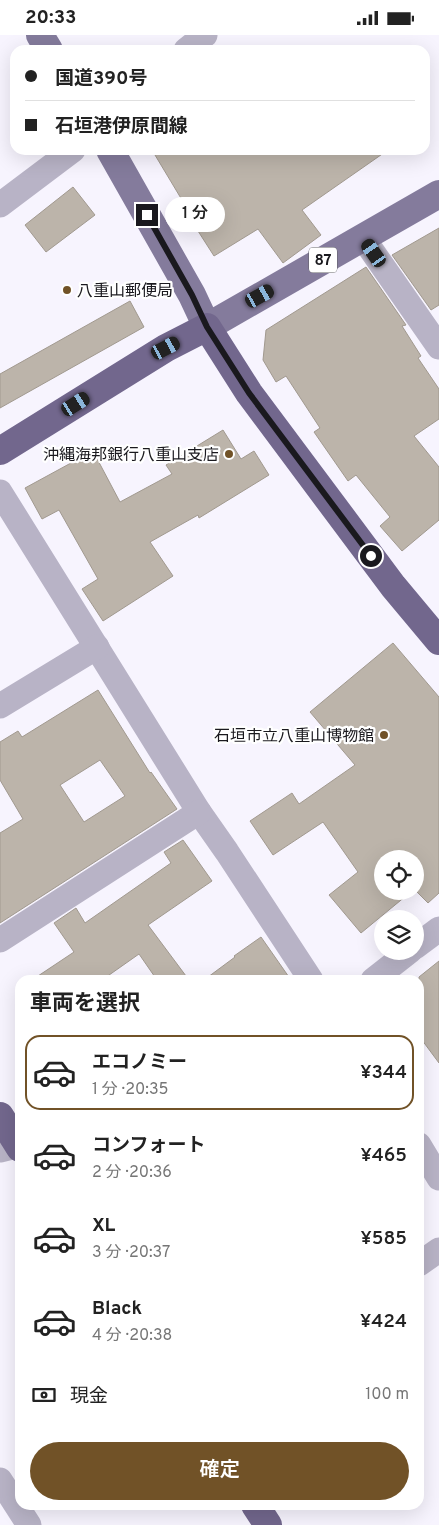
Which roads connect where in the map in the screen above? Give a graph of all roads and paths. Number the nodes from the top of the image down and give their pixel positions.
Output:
1 (205, 35) edge
2 (192, 45) edge
3 (66, 155) edge
4 (113, 155) edge
5 (439, 193) edge
6 (2, 198) edge
7 (363, 238) junction
8 (207, 327) junction
9 (439, 347) edge
10 (0, 451) edge
11 (0, 492) edge
12 (439, 641) edge
13 (97, 647) junction
14 (0, 707) edge
15 (198, 812) junction
16 (439, 929) edge
17 (424, 940) edge
18 (0, 941) edge
19 (399, 960) edge
20 (308, 975) edge
21 (379, 975) edge
22 (0, 1116) edge
23 (15, 1147) edge
24 (424, 1153) edge
25 (439, 1178) edge
26 (439, 1250) edge
27 (424, 1260) edge
28 (0, 1480) edge
29 (15, 1503) edge
30 (19, 1510) edge
31 (258, 1510) edge
32 (29, 1525) edge
33 (268, 1525) edge

1 - 2 street
3 - 6 street
4 - 8 main road
5 - 7 main road, 87
7 - 8 main road, 87
7 - 9 street
8 - 10 highway
8 - 12 highway
11 - 13 street
13 - 14 street
13 - 15 street
15 - 18 street
15 - 20 street
16 - 17 street
19 - 21 street
22 - 23 highway
24 - 25 street
26 - 27 street
28 - 29 street
30 - 32 street
31 - 33 highway

